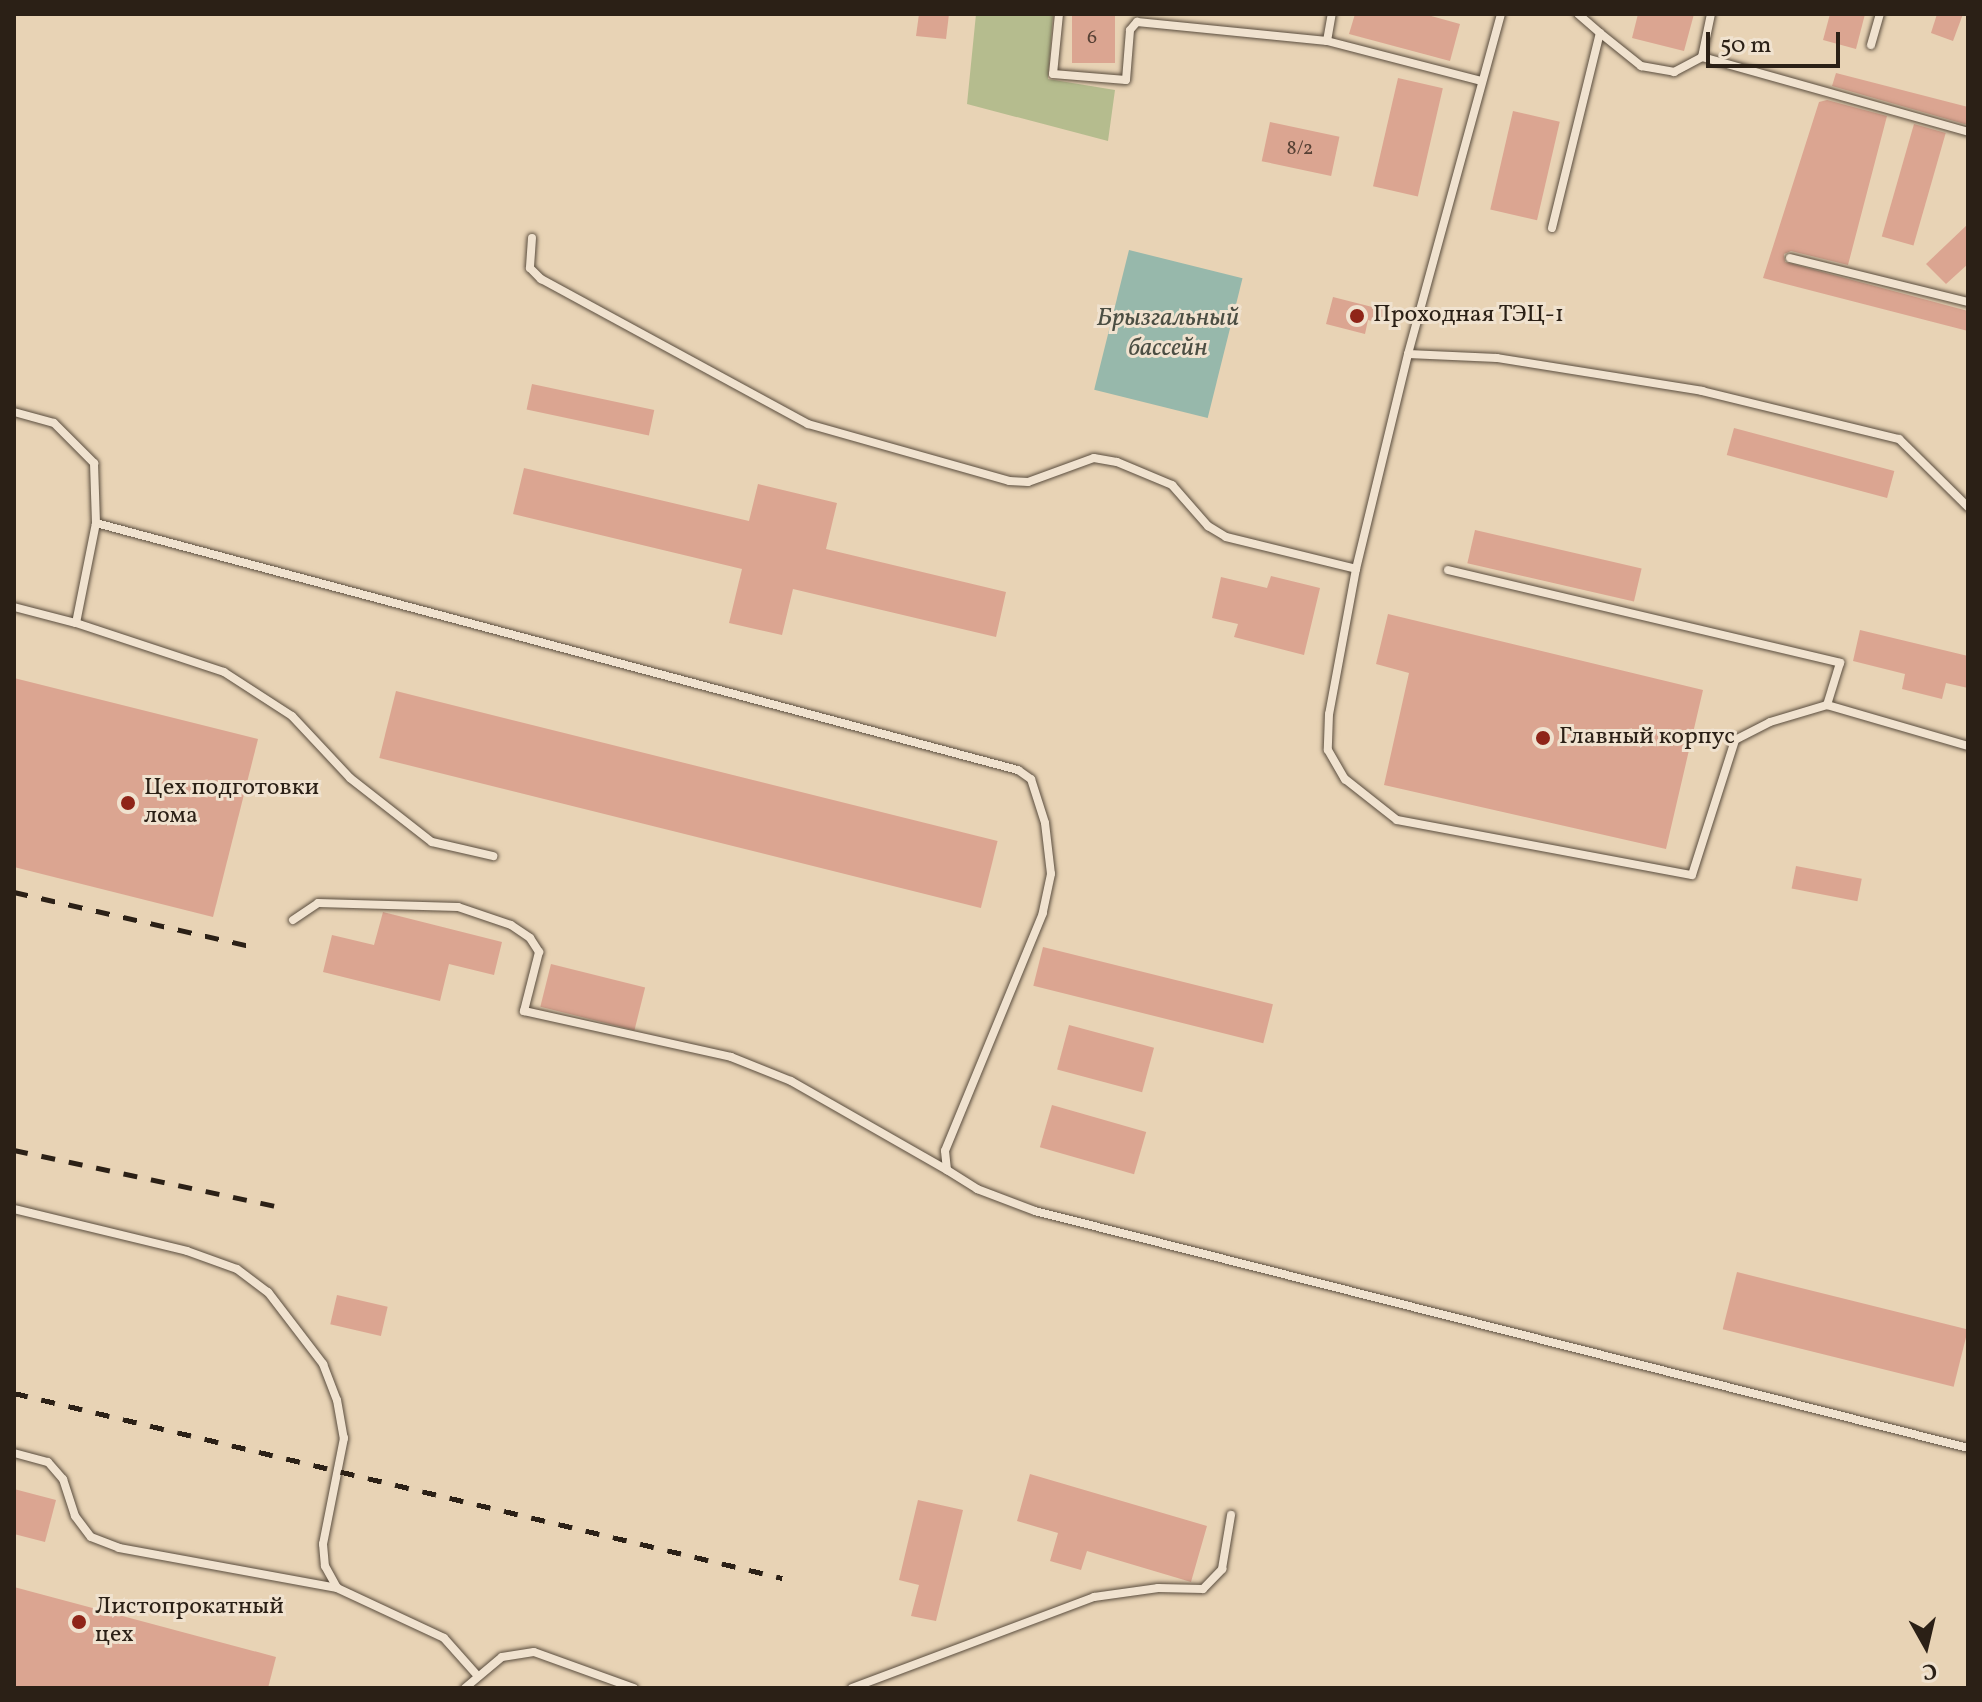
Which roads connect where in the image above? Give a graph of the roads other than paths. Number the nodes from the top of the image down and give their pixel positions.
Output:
1 (1059, 14) edge
2 (1332, 14) edge
3 (1501, 14) edge
4 (1578, 14) edge
5 (1711, 14) edge
6 (1880, 14) edge
7 (1160, 18) edge
8 (1600, 33) junction
9 (1327, 41) junction
10 (1871, 45) dead end
11 (1702, 57) junction
12 (1482, 81) junction
13 (1968, 132) edge
14 (1552, 228) dead end
15 (532, 238) dead end
16 (1790, 258) dead end
17 (1968, 302) edge
18 (1408, 354) junction
19 (14, 412) edge
20 (1968, 507) edge
21 (96, 523) junction
22 (1356, 569) junction
23 (1448, 570) dead end
24 (14, 607) edge
25 (76, 623) junction
26 (1827, 705) junction
27 (1968, 746) edge
28 (493, 856) dead end
29 (293, 920) dead end
30 (947, 1170) junction
31 (14, 1209) edge
32 (1968, 1448) edge
33 (14, 1453) edge
34 (1231, 1515) dead end
35 (337, 1588) junction
36 (477, 1675) junction
37 (465, 1688) edge
38 (634, 1688) edge
39 (852, 1688) edge

1 - 7 lane
2 - 9 lane
3 - 12 lane
4 - 8 lane
5 - 11 lane
6 - 10 lane
7 - 9 lane
8 - 11 lane
8 - 14 lane
9 - 12 lane
11 - 13 lane
12 - 18 lane
15 - 22 lane
16 - 17 lane
18 - 20 lane
18 - 22 lane
19 - 21 lane
21 - 25 lane
21 - 30 lane
22 - 26 lane
23 - 26 lane
24 - 25 lane
25 - 28 lane
26 - 27 lane
29 - 30 lane
30 - 32 lane
31 - 35 lane
33 - 35 lane
34 - 39 lane
35 - 36 lane
36 - 37 lane
36 - 38 lane

